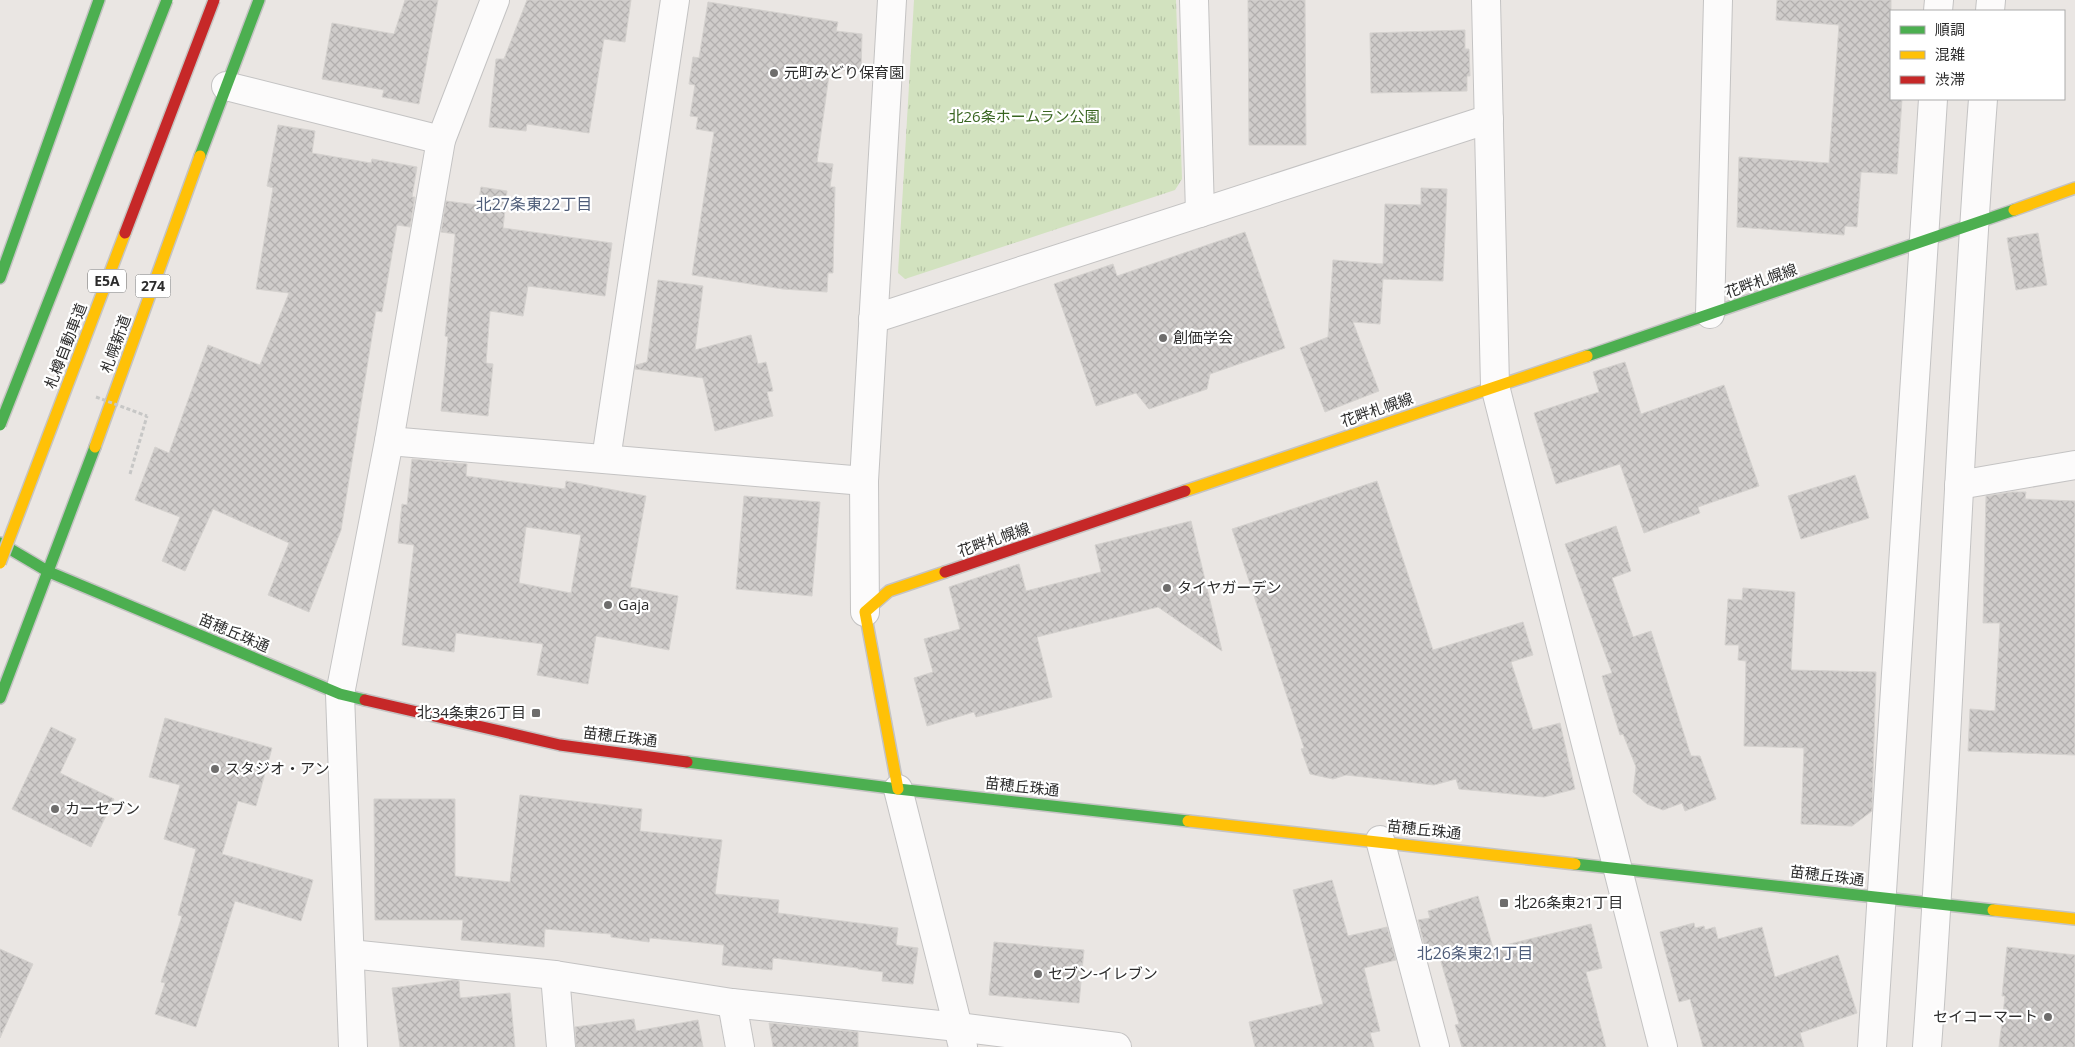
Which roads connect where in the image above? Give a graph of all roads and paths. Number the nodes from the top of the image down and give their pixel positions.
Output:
1 (98, 0) edge
2 (166, 0) edge
3 (214, 0) edge
4 (259, 0) edge
5 (495, 0) edge
6 (675, 0) edge
7 (892, 0) edge
8 (1194, 0) edge
9 (1486, 0) edge
10 (1718, 0) edge
11 (226, 86) junction
12 (1933, 100) edge
13 (1983, 100) edge
14 (1489, 119) junction
15 (441, 140) junction
16 (2075, 188) edge
17 (1200, 213) junction
18 (1974, 225) junction
19 (1924, 242) junction
20 (0, 278) edge
21 (1710, 314) junction
22 (873, 319) junction
23 (1494, 386) junction
24 (147, 416) dead end
25 (0, 426) edge
26 (389, 441) junction
27 (606, 460) junction
28 (2075, 465) edge
29 (130, 474) dead end
30 (864, 481) junction
31 (1959, 485) junction
32 (0, 544) edge
33 (0, 563) edge
34 (49, 572) junction
35 (865, 612) junction
36 (340, 694) junction
37 (0, 698) edge
38 (898, 788) junction
39 (1380, 840) junction
40 (1617, 867) junction
41 (1882, 898) junction
42 (1937, 904) junction
43 (2075, 919) edge
44 (350, 954) junction
45 (555, 975) junction
46 (732, 1003) junction
47 (960, 1037) edge
48 (353, 1047) edge
49 (561, 1047) edge
50 (740, 1047) edge
51 (1117, 1047) edge
52 (1435, 1047) edge
53 (1664, 1047) edge
54 (1872, 1047) edge
55 (1927, 1047) edge

1 - 20 main road
2 - 25 main road, bridge
3 - 33 main road, 札樽自動車道 / E5A, bridge
4 - 11 main road, 札幌新道 / 274
5 - 15 street
6 - 27 street
7 - 22 street
8 - 17 street
9 - 14 street
10 - 21 street
11 - 15 street
11 - 34 main road, 札幌新道 / 274
12 - 19 street
13 - 18 street
14 - 17 street
14 - 23 street
15 - 26 street
16 - 18 main road, 花畔札幌線
17 - 22 street
18 - 19 main road, 花畔札幌線
18 - 31 street
19 - 21 main road, 花畔札幌線
19 - 41 street
21 - 23 main road, 花畔札幌線
22 - 30 street
23 - 35 main road, 花畔札幌線
23 - 40 street
24 - 29 path
26 - 27 street
26 - 36 street
27 - 30 street
28 - 31 street
30 - 35 street
31 - 42 street
32 - 34 main road, 苗穂丘珠通
34 - 36 main road, 苗穂丘珠通
34 - 37 main road, 札幌新道 / 274
35 - 38 main road
36 - 38 main road, 苗穂丘珠通
36 - 44 street
38 - 39 main road, 苗穂丘珠通
38 - 47 street
39 - 40 main road, 苗穂丘珠通
39 - 52 street
40 - 41 main road, 苗穂丘珠通
40 - 53 street
41 - 42 main road, 苗穂丘珠通
41 - 54 street
42 - 43 main road, 苗穂丘珠通
42 - 55 street
44 - 45 street
44 - 48 street
45 - 46 street
45 - 49 street
46 - 47 street
46 - 50 street
47 - 51 street

